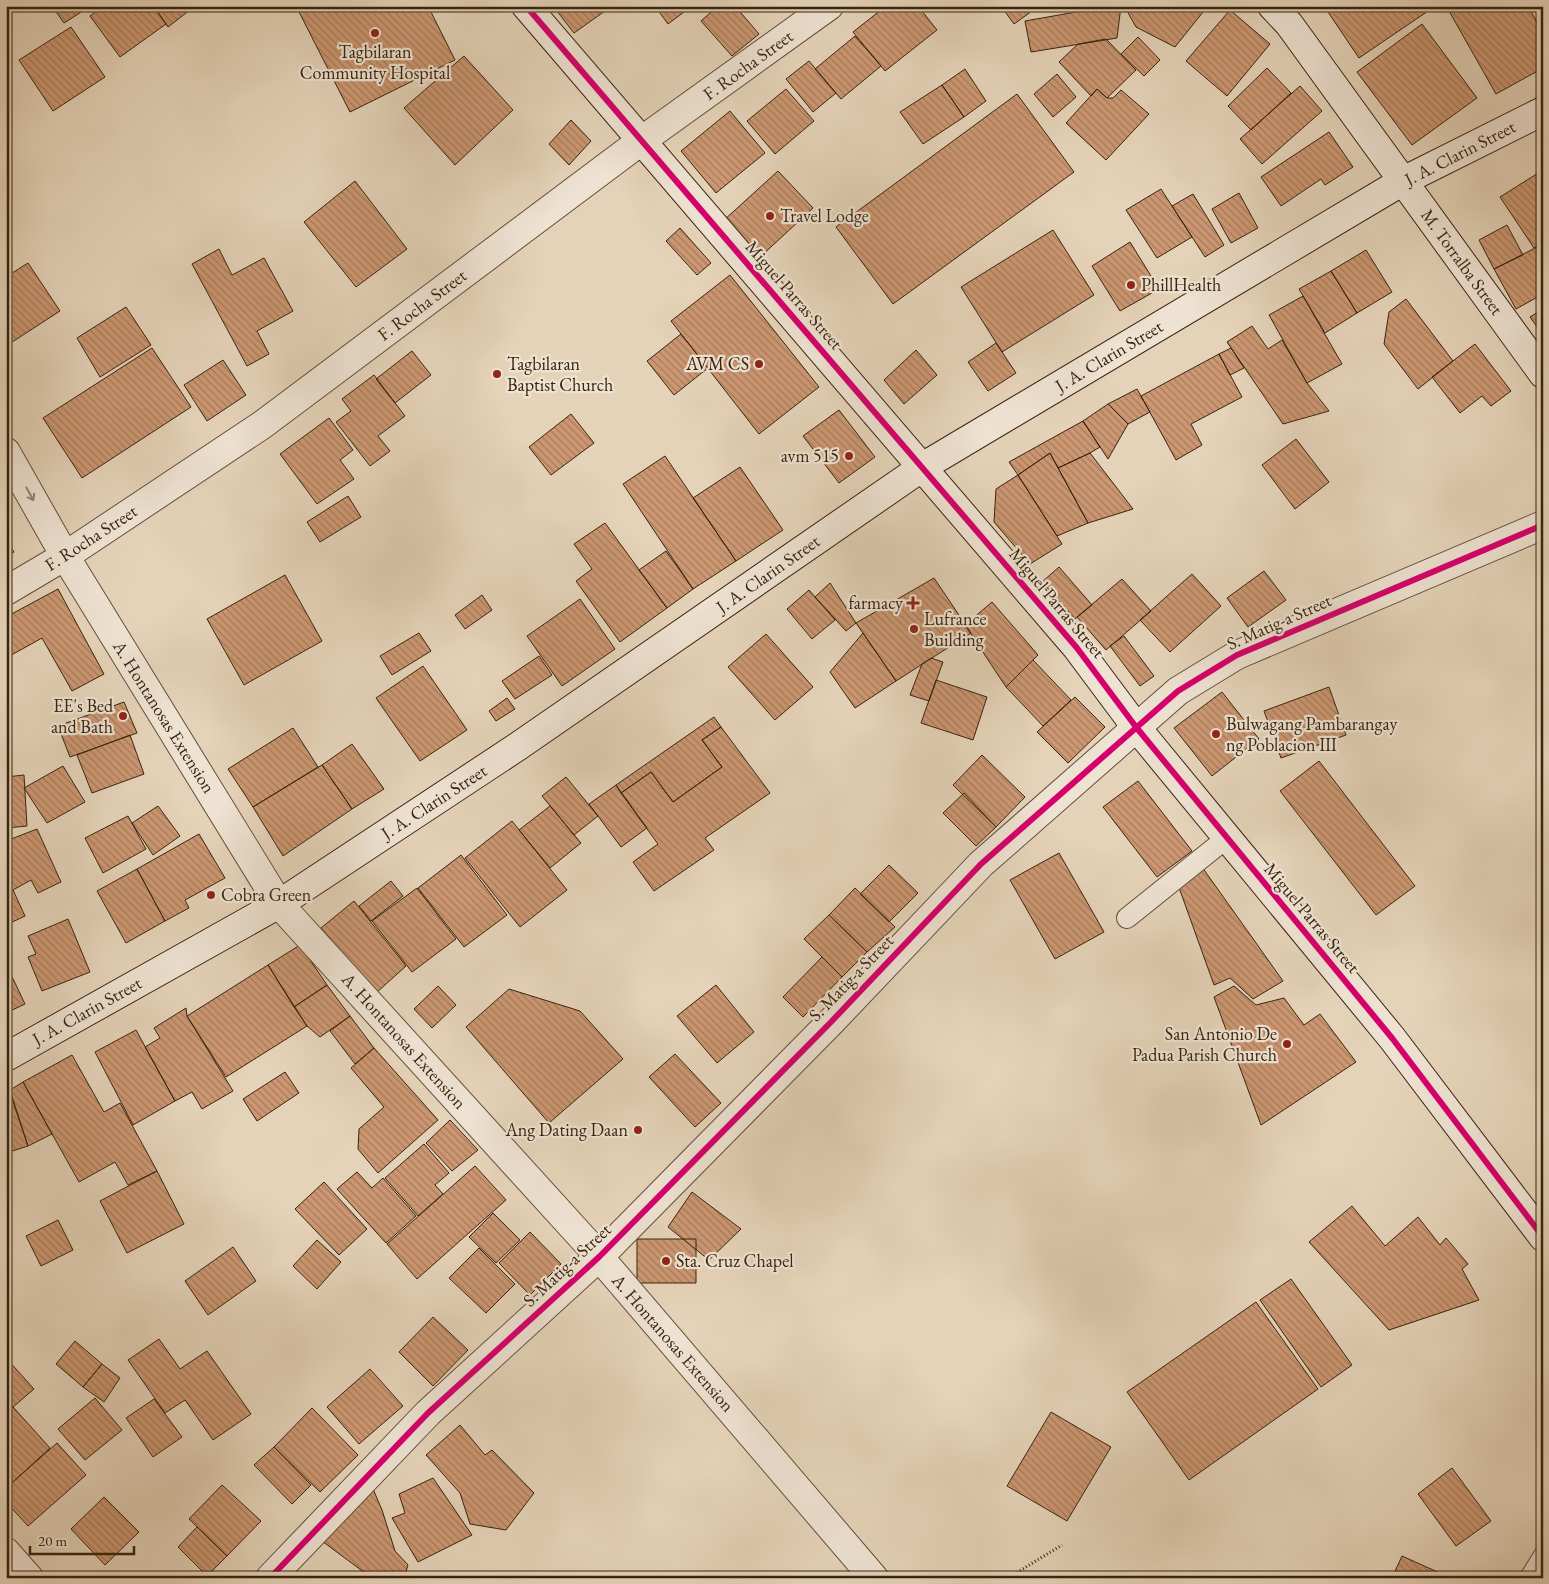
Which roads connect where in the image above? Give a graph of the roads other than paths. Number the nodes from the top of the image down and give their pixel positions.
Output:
1 (526, 6) edge
2 (829, 6) edge
3 (1272, 6) edge
4 (1543, 112) edge
5 (641, 141) junction
6 (1404, 181) junction
7 (1543, 374) edge
8 (6, 452) edge
9 (924, 466) junction
10 (1543, 525) edge
11 (65, 556) junction
12 (6, 591) edge
13 (1136, 727) junction
14 (1228, 838) junction
15 (279, 904) junction
16 (1126, 918) dead end
17 (6, 1057) edge
18 (1543, 1237) edge
19 (599, 1256) junction
20 (6, 1552) edge
21 (1543, 1557) edge
22 (29, 1578) edge
23 (270, 1578) edge
24 (874, 1578) edge
25 (1530, 1578) edge

1 - 5 street, Miguel Parras Street
2 - 5 street, F. Rocha Street
3 - 6 street, M. Torralba Street
4 - 6 street, J. A. Clarin Street
5 - 9 street, Miguel Parras Street
5 - 11 street, F. Rocha Street
6 - 7 street, M. Torralba Street
6 - 9 street, J. A. Clarin Street
8 -> 11 street, A. Hontanosas Extension
9 - 13 street, Miguel Parras Street
9 - 15 street, J. A. Clarin Street
10 - 13 street, S. Matig-a Street
11 - 12 street, F. Rocha Street
11 - 15 street, A. Hontanosas Extension
13 - 14 street, Miguel Parras Street
13 - 19 street, S. Matig-a Street
14 - 16 lane
14 - 18 street, Miguel Parras Street
15 - 17 street, J. A. Clarin Street
15 - 19 street, A. Hontanosas Extension
19 - 23 street, S. Matig-a Street
19 - 24 street, A. Hontanosas Extension
20 - 22 street
21 - 25 lane

